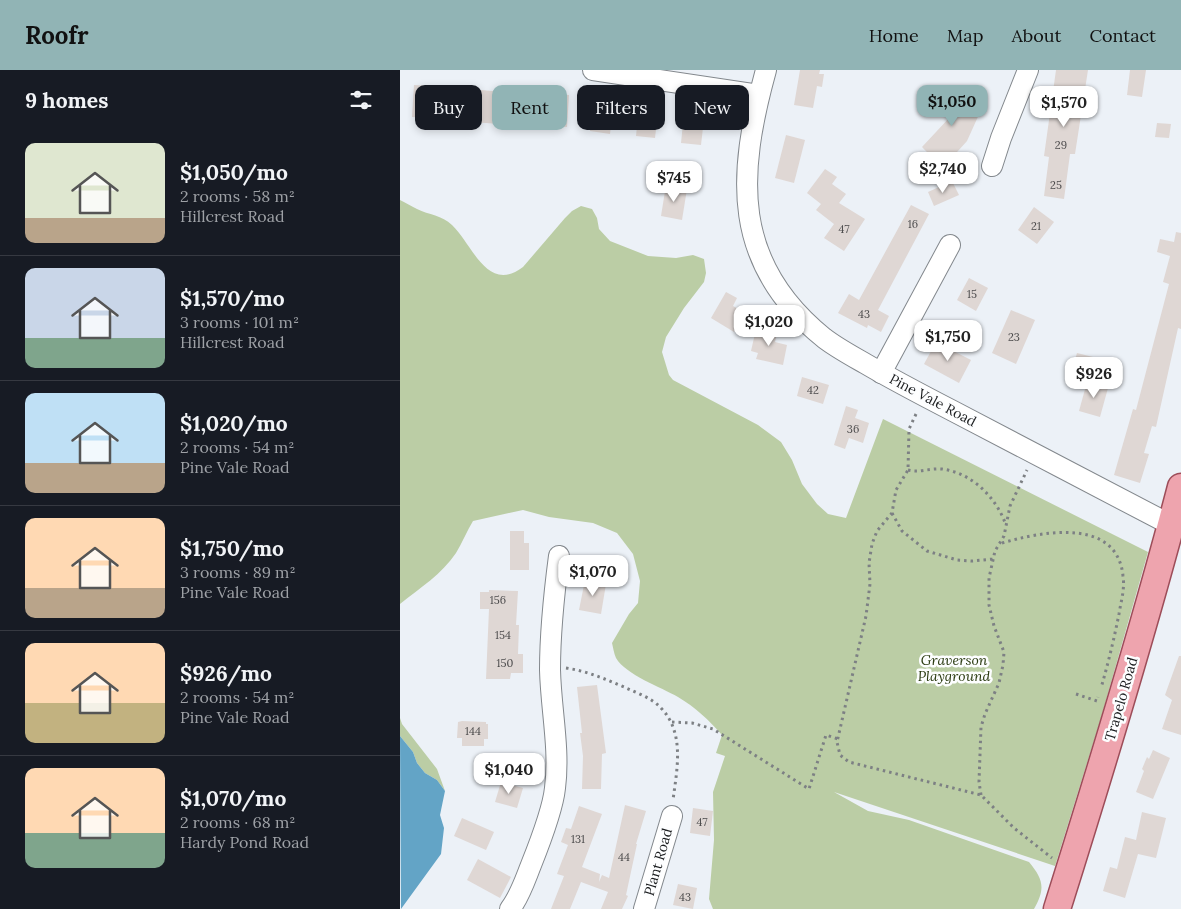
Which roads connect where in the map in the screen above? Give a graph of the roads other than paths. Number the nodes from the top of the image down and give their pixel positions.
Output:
1 (593, 70) edge
2 (766, 70) edge
3 (1028, 70) edge
4 (759, 95) junction
5 (992, 166) dead end
6 (950, 245) dead end
7 (881, 373) junction
8 (1181, 487) edge
9 (1171, 525) junction
10 (559, 556) dead end
11 (672, 816) road end
12 (510, 909) edge
13 (644, 909) edge
14 (1058, 909) edge

1 - 4 street
2 - 4 street, Pine Vale Road
3 - 5 street
4 - 7 street, Pine Vale Road
6 - 7 street
7 - 9 street, Pine Vale Road
8 - 9 main road, Trapelo Road
9 - 14 main road, Trapelo Road
10 - 12 street
11 - 13 street, Plant Road

